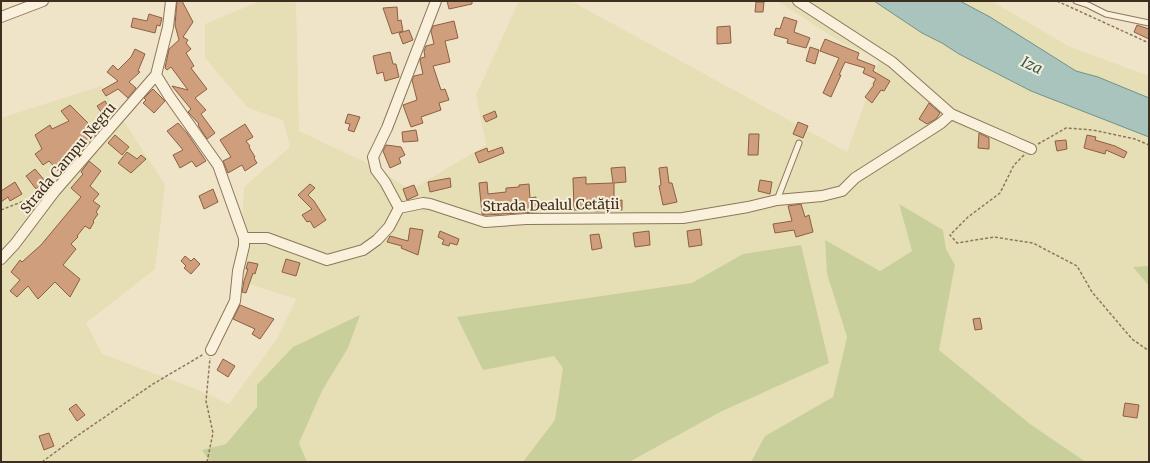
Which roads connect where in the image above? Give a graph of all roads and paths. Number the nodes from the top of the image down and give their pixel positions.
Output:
1 (43, 1) edge
2 (171, 1) edge
3 (436, 1) edge
4 (798, 1) edge
5 (1057, 1) edge
6 (1076, 1) edge
7 (1, 17) edge
8 (1149, 23) edge
9 (1149, 43) edge
10 (156, 75) junction
11 (950, 114) junction
12 (799, 143) dead end
13 (1149, 145) edge
14 (1031, 149) junction
15 (55, 191) junction
16 (777, 200) junction
17 (398, 208) junction
18 (1, 210) edge
19 (244, 238) junction
20 (1, 259) edge
21 (211, 350) junction
22 (1149, 351) edge
23 (42, 462) edge
24 (206, 462) edge

1 - 7 street
2 - 10 street, Strada Campu Negru
3 - 17 street
4 - 11 street
5 - 9 path
6 - 8 lane
10 - 15 street, Strada Campu Negru
10 - 19 street
11 - 14 street
11 - 16 street, Strada Dealul Cetății
12 - 16 lane
13 - 14 path
14 - 22 path
15 - 18 path
15 - 20 street, Strada Campu Negru
16 - 17 street, Strada Dealul Cetății
17 - 19 street
19 - 21 street
21 - 23 path
21 - 24 path

